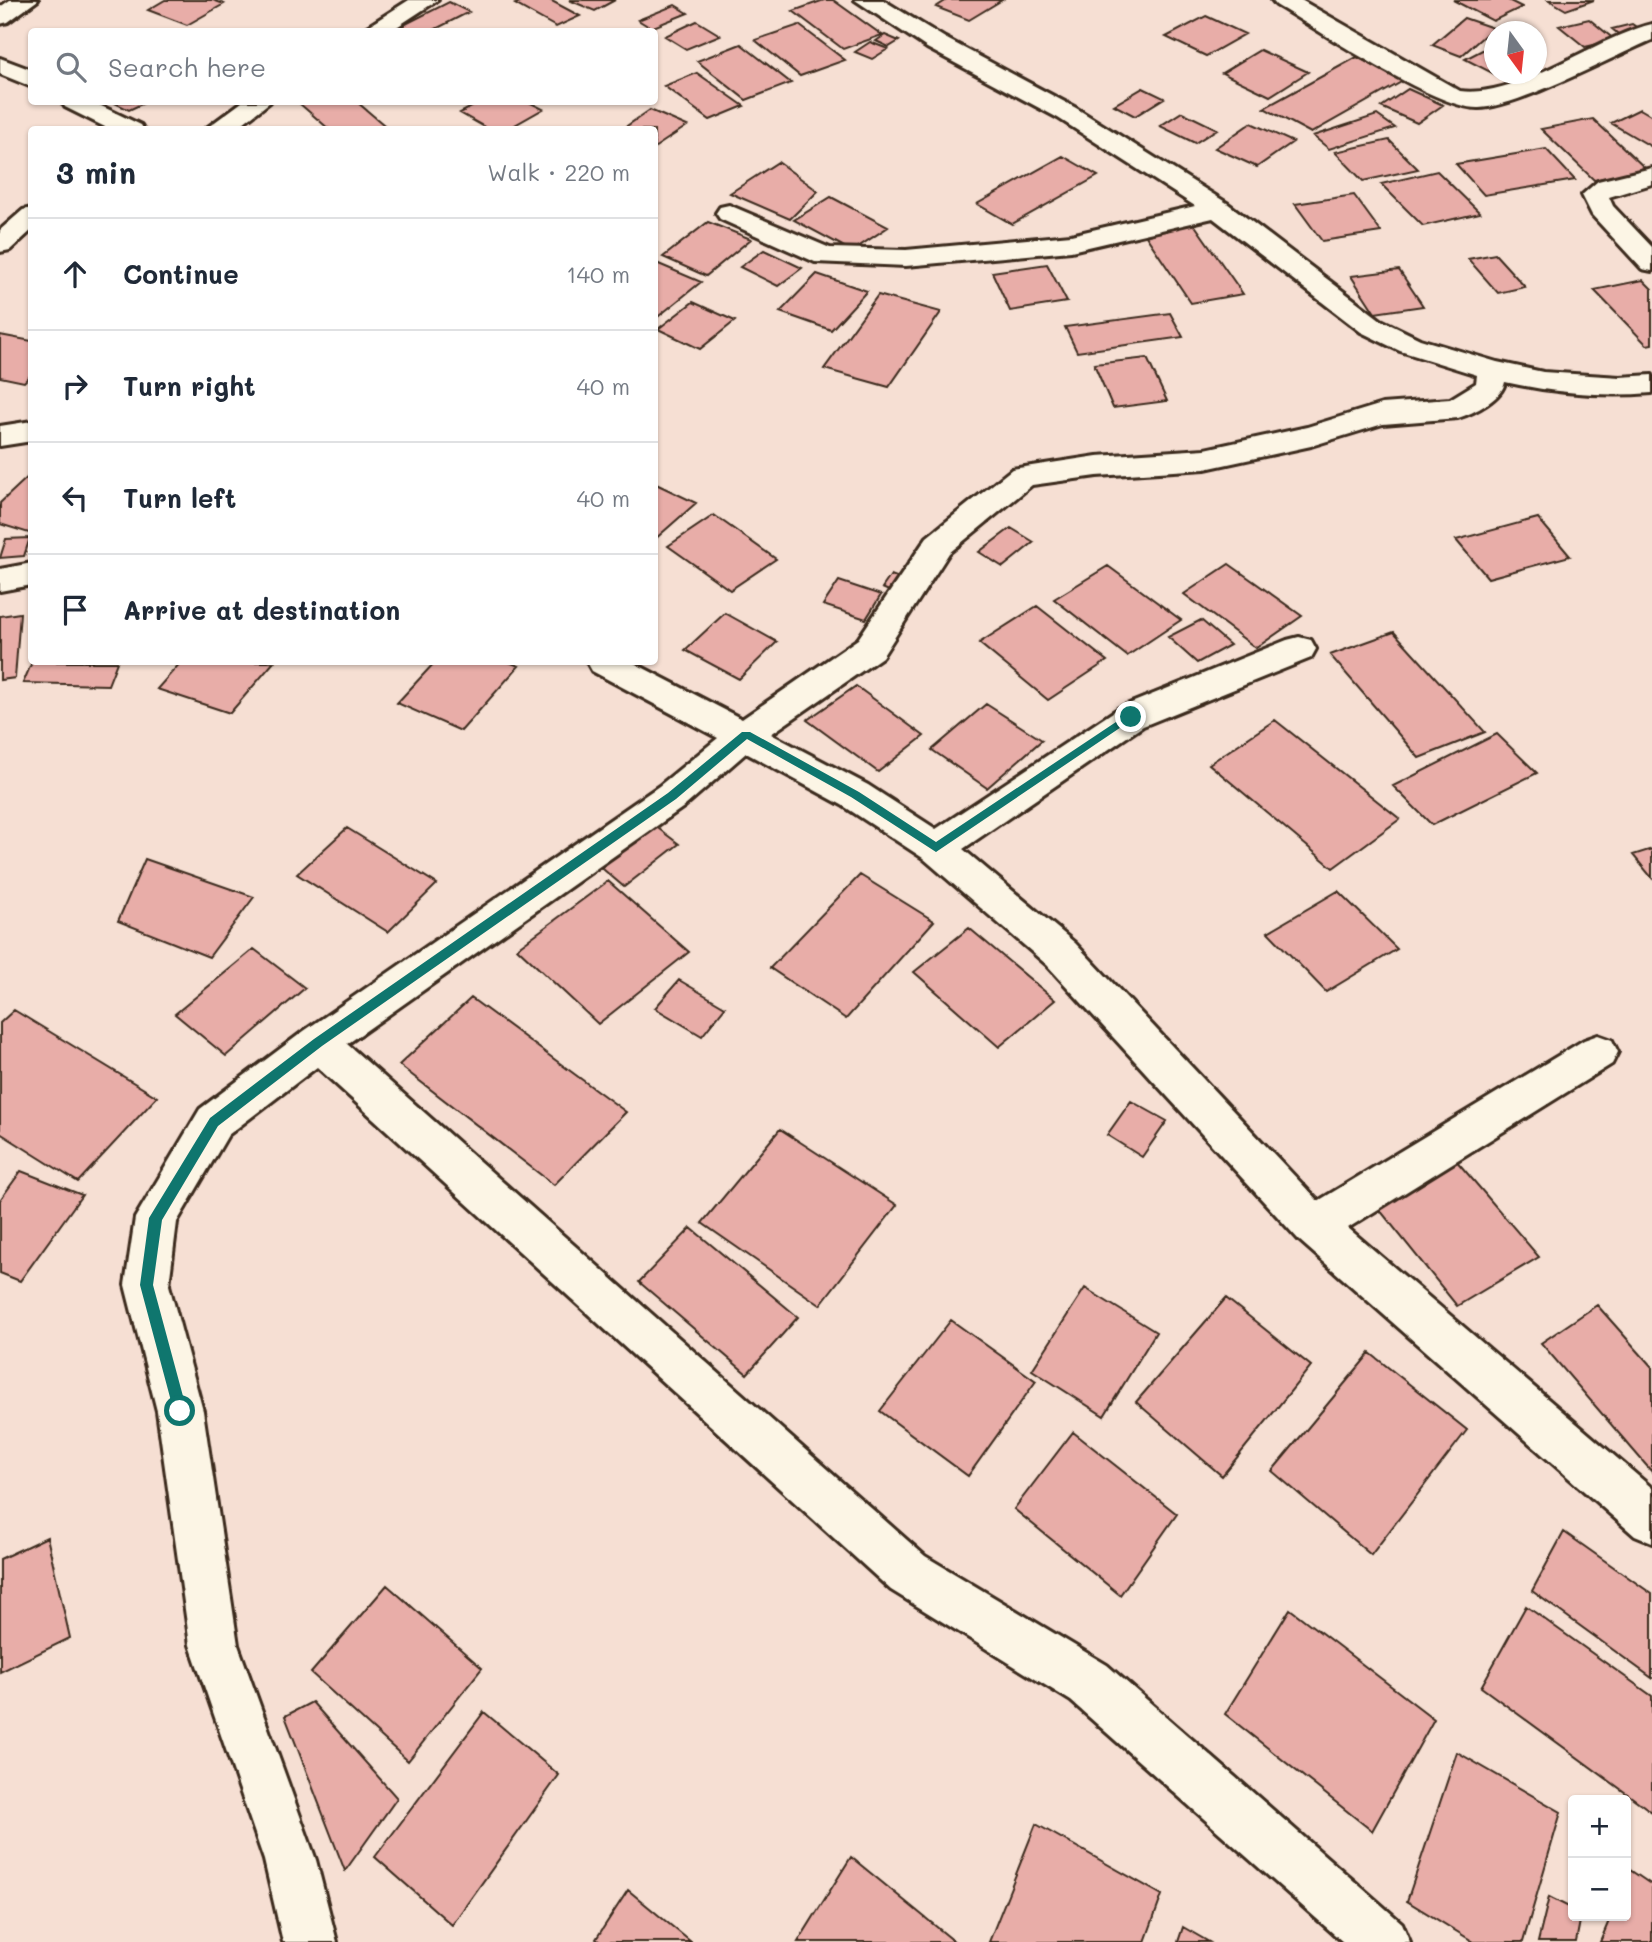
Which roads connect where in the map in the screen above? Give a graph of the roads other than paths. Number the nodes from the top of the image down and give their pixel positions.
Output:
1 (26, 0) edge
2 (426, 0) edge
3 (867, 0) edge
4 (1284, 0) edge
5 (0, 18) edge
6 (378, 28) edge
7 (1652, 31) edge
8 (0, 65) edge
9 (28, 78) edge
10 (80, 105) edge
11 (254, 105) edge
12 (123, 126) edge
13 (222, 126) edge
14 (1652, 176) edge
15 (1218, 209) junction
16 (729, 213) dead end
17 (28, 220) edge
18 (0, 244) edge
19 (1652, 263) edge
20 (1492, 370) junction
21 (1652, 384) edge
22 (28, 432) edge
23 (0, 436) edge
24 (28, 575) edge
25 (0, 580) edge
26 (1299, 649) dead end
27 (610, 665) edge
28 (746, 734) junction
29 (936, 848) junction
30 (318, 1042) junction
31 (1598, 1052) dead end
32 (1314, 1226) junction
33 (1652, 1519) edge
34 (310, 1942) edge
35 (1383, 1942) edge

1 - 5 street
2 - 6 street
3 - 15 street
4 - 7 street
8 - 9 street
10 - 12 street
11 - 13 street
14 - 19 street
15 - 16 street
15 - 20 street
17 - 18 street
20 - 21 street
20 - 28 street
22 - 23 street
24 - 25 street
26 - 29 street
27 - 28 street
28 - 29 street
28 - 30 street
29 - 32 street
30 - 34 street
30 - 35 street
31 - 32 street
32 - 33 street

